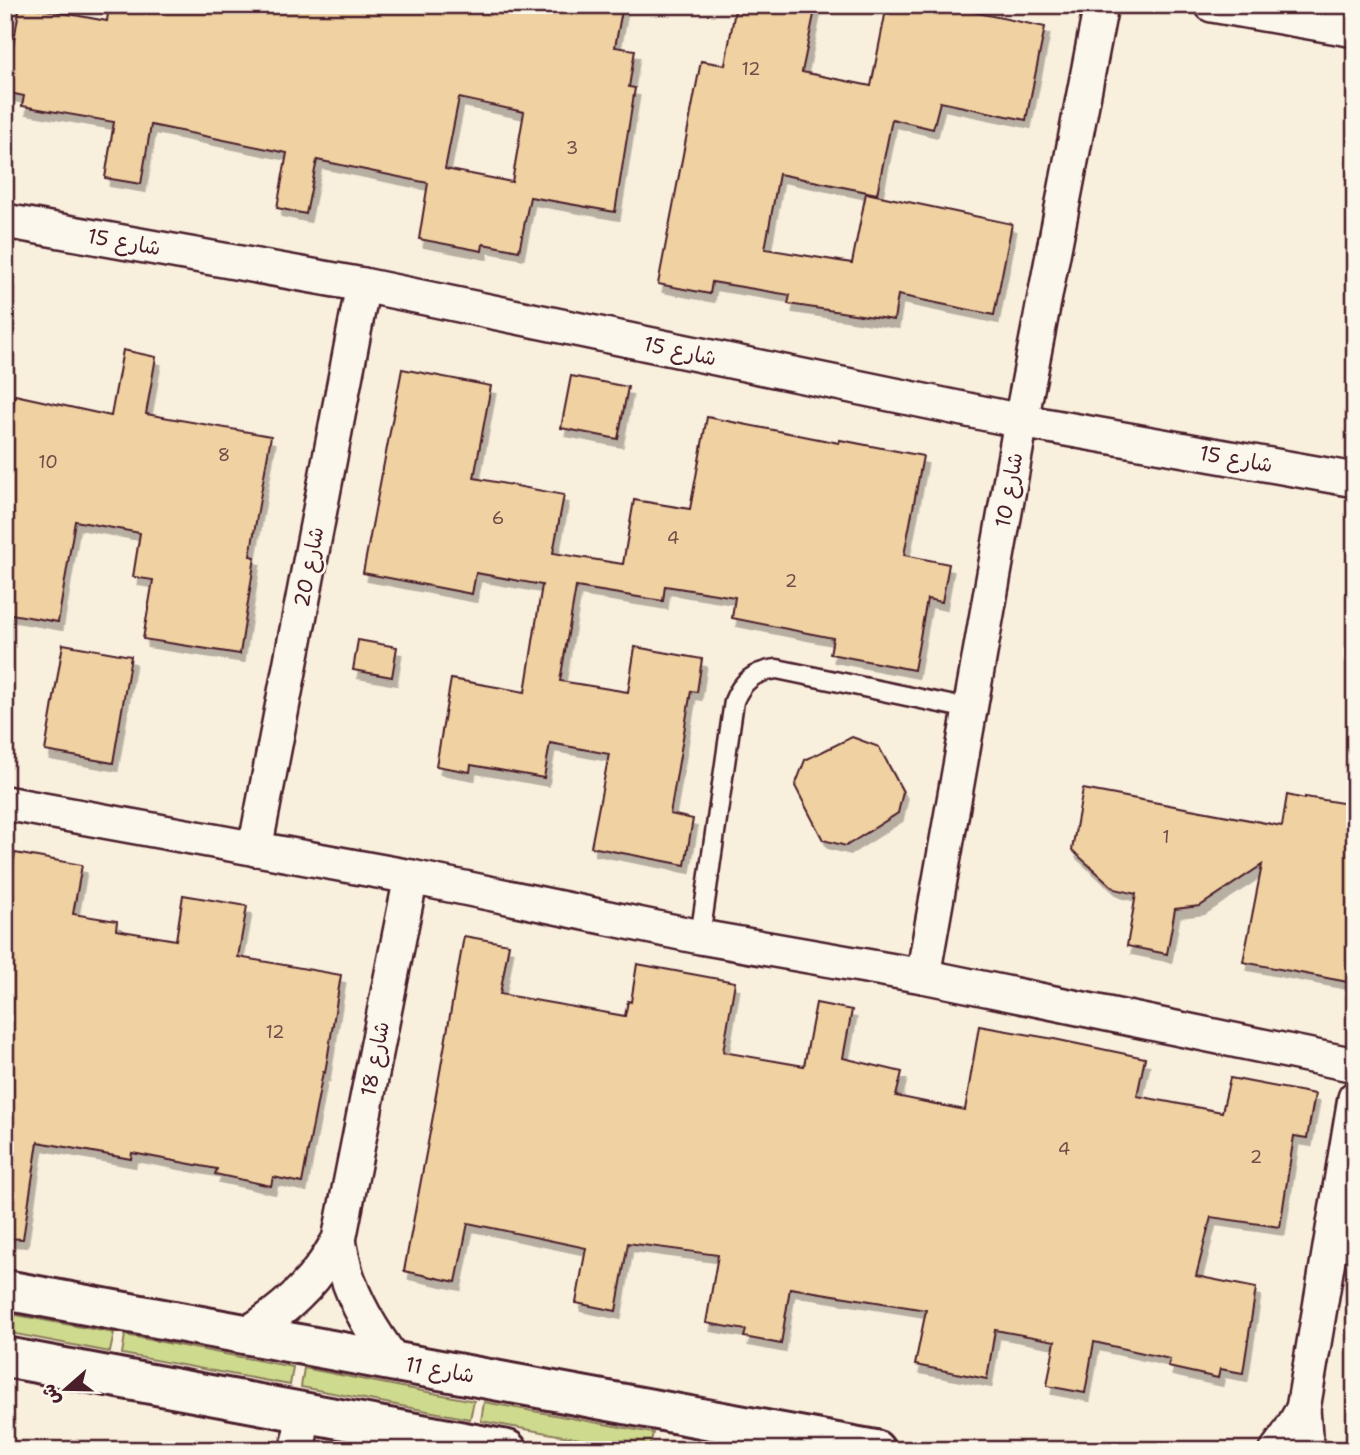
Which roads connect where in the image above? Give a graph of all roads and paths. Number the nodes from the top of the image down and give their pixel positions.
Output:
1 (1101, 5) edge
2 (1212, 5) edge
3 (1355, 30) edge
4 (5, 221) edge
5 (363, 285) junction
6 (1021, 421) junction
7 (1355, 480) edge
8 (969, 709) junction
9 (5, 803) edge
10 (255, 849) junction
11 (411, 877) junction
12 (700, 937) junction
13 (923, 976) junction
14 (1355, 1065) edge
15 (1355, 1098) edge
16 (339, 1240) junction
17 (5, 1290) edge
18 (247, 1334) junction
19 (5, 1357) edge
20 (394, 1361) junction
21 (1303, 1409) junction
22 (303, 1412) junction
23 (298, 1450) edge
24 (507, 1450) edge
25 (875, 1450) edge
26 (1277, 1450) edge
27 (1308, 1450) edge

1 - 6 street, شارع 10
2 - 3 street
4 - 5 street, شارع 15
5 - 6 street, شارع 15
5 - 10 street, شارع 20
6 - 7 street, شارع 15
6 - 8 street, شارع 10
8 - 12 lane
8 - 13 street, شارع 10
9 - 10 street
10 - 11 street
11 - 12 street
11 - 16 street, شارع 18
12 - 13 street
13 - 14 street
15 - 21 street
16 - 18 street, شارع 18
16 - 20 street, شارع 18
17 - 18 street, شارع 11
18 - 20 street, شارع 11
19 - 22 street
20 - 25 street, شارع 11
21 - 26 street
21 - 27 street
22 - 23 street
22 - 24 street

